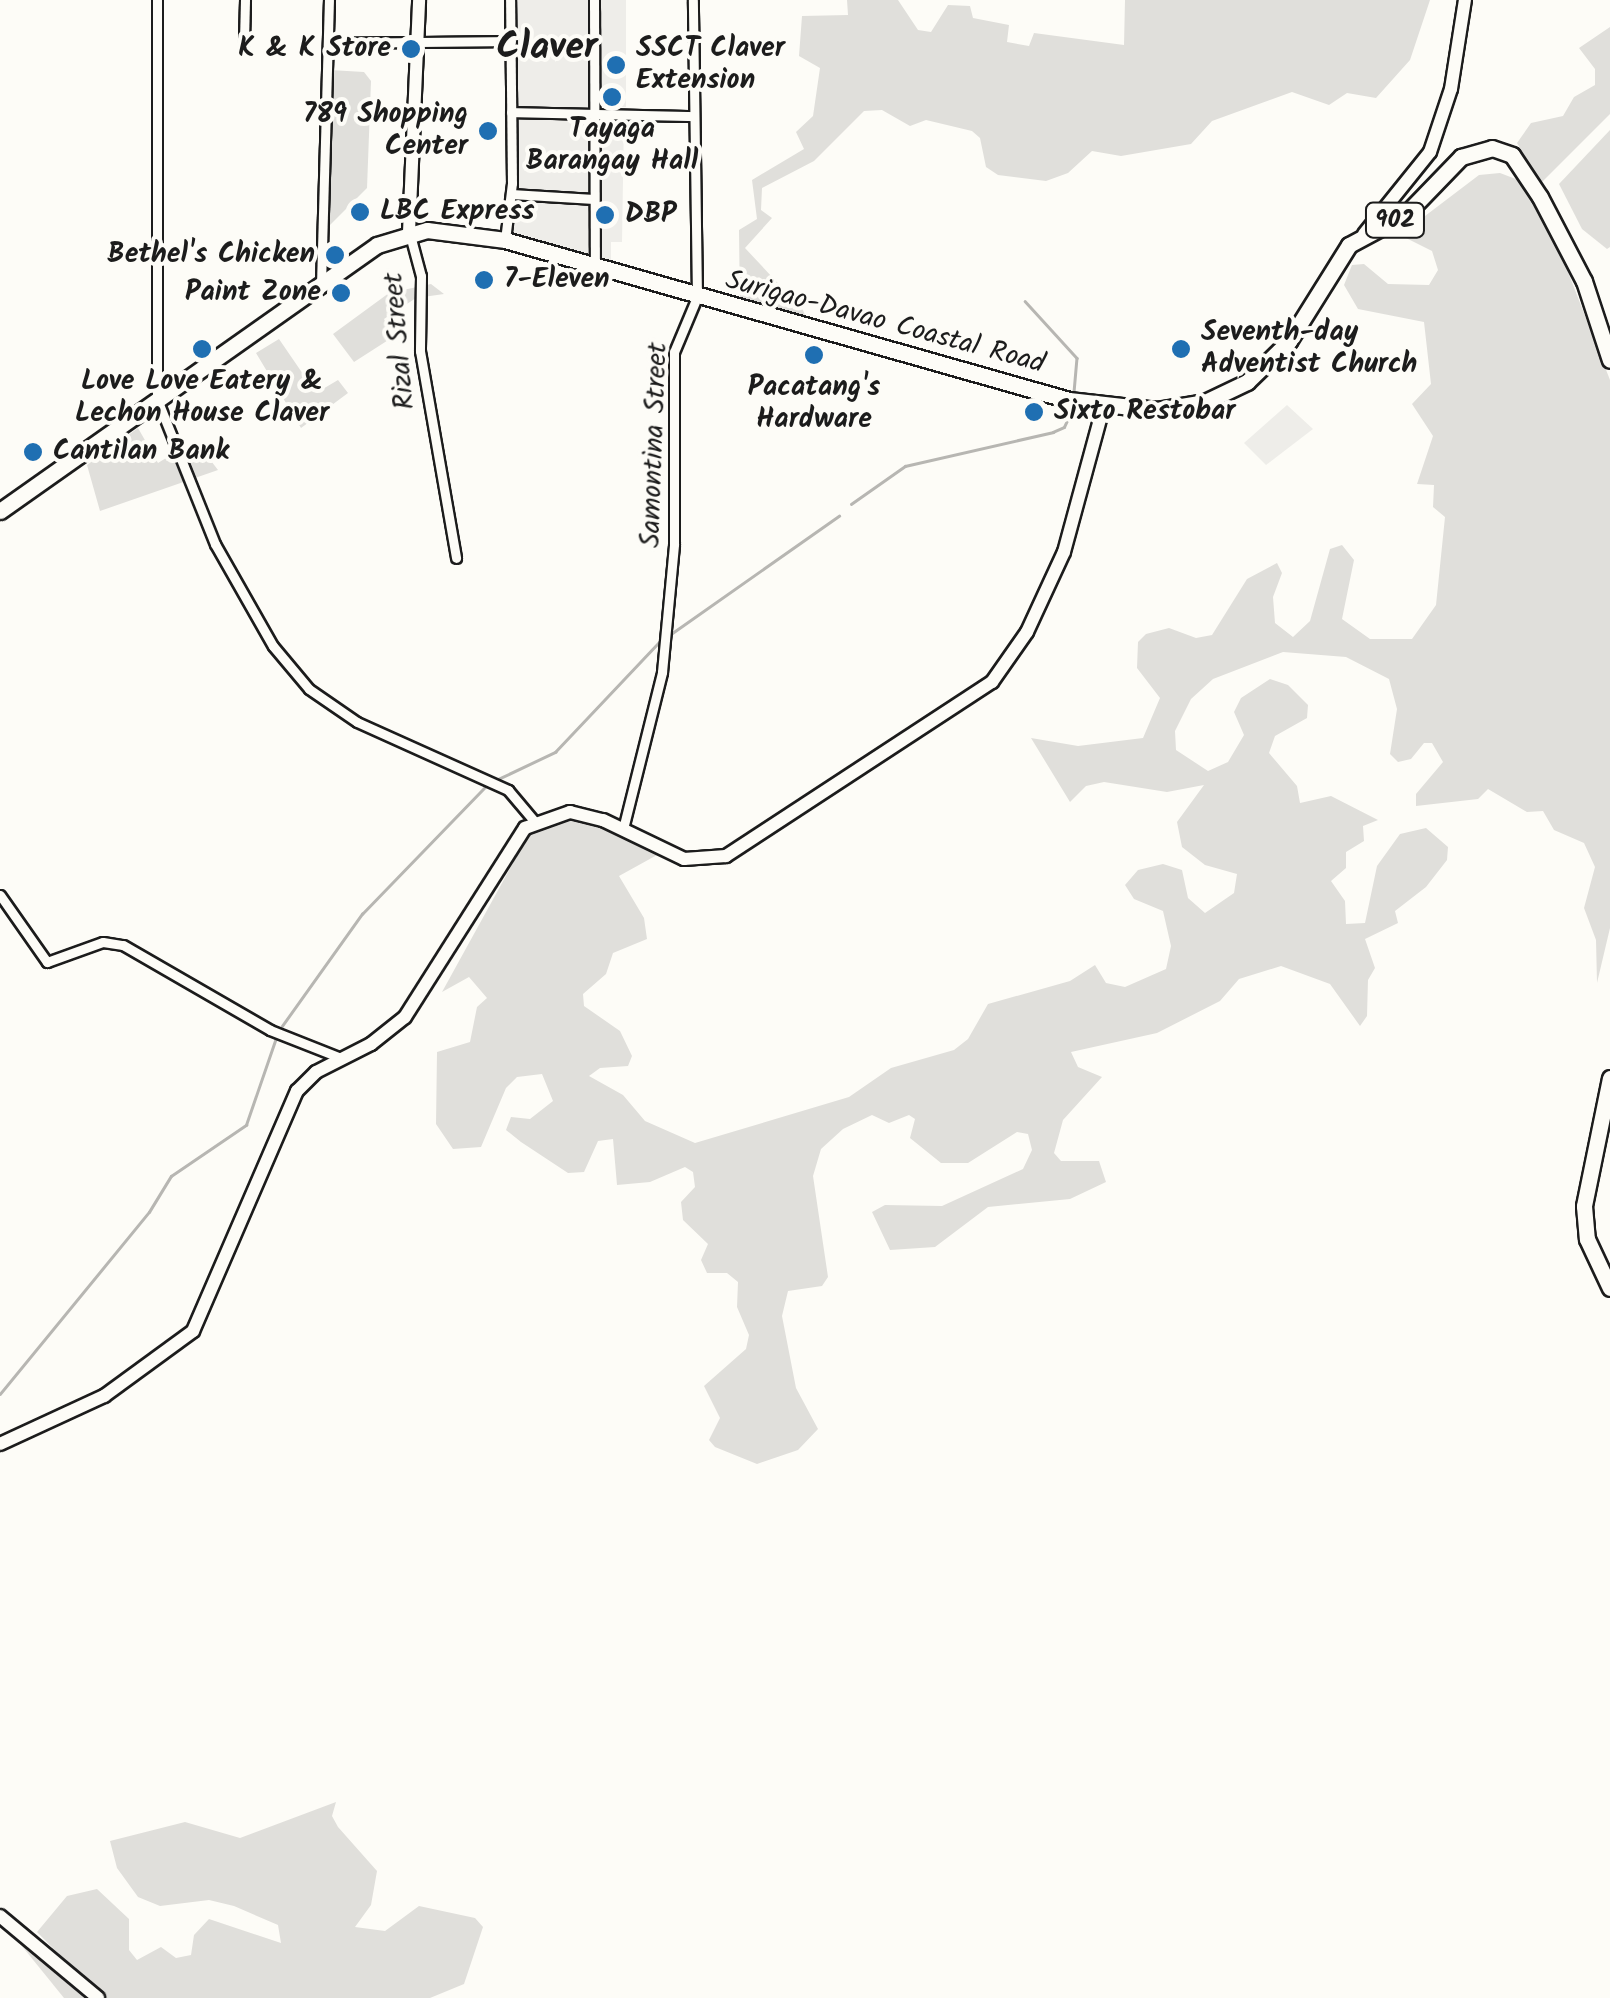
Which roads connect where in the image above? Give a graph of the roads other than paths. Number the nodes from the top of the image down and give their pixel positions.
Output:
1 (157, 0) edge
2 (245, 0) edge
3 (328, 0) edge
4 (419, 0) edge
5 (510, 0) edge
6 (594, 0) edge
7 (693, 0) edge
8 (1465, 0) edge
9 (244, 41) dead end
10 (511, 41) junction
11 (418, 42) junction
12 (328, 43) junction
13 (511, 112) junction
14 (594, 114) junction
15 (694, 116) junction
16 (512, 194) junction
17 (594, 199) junction
18 (409, 232) junction
19 (1364, 234) junction
20 (505, 240) junction
21 (595, 265) junction
22 (321, 285) junction
23 (697, 297) junction
24 (1610, 360) edge
25 (158, 400) junction
26 (1103, 408) junction
27 (0, 511) edge
28 (456, 558) dead end
29 (535, 822) junction
30 (623, 830) junction
31 (0, 895) edge
32 (341, 1058) junction
33 (1610, 1078) edge
34 (1610, 1288) edge
35 (0, 1444) edge
36 (0, 1916) edge
37 (98, 1998) edge

1 - 25 street
2 - 9 street
3 - 12 street
4 - 11 street, Rizal Street
5 - 10 street
6 - 14 street
7 - 15 street, Samontina Street
8 - 19 street
10 - 11 street
10 - 13 street
11 - 12 street
11 - 18 street, Rizal Street
12 - 22 street
13 - 14 street
13 - 16 street
14 - 15 street
14 - 17 street
15 - 23 street, Samontina Street
16 - 17 street
16 - 20 street
17 - 21 street
18 - 20 highway, Surigao-Davao Coastal Road / 902
18 - 22 highway, Surigao-Davao Coastal Road / 902
18 - 28 street, Rizal Street
19 - 24 highway, Surigao-Davao Coastal Road / 902
19 - 26 highway, Surigao-Davao Coastal Road / 902
20 - 21 highway, Surigao-Davao Coastal Road / 902
21 - 23 highway, Surigao-Davao Coastal Road / 902
22 - 25 highway, Surigao-Davao Coastal Road / 902
23 - 26 highway, Surigao-Davao Coastal Road / 902
23 - 30 street, Samontina Street
25 - 27 highway, Surigao-Davao Coastal Road / 902
25 - 29 street
26 - 30 street
29 - 30 street
29 - 32 street
31 - 32 street
32 - 35 street
33 - 34 highway
36 - 37 street

